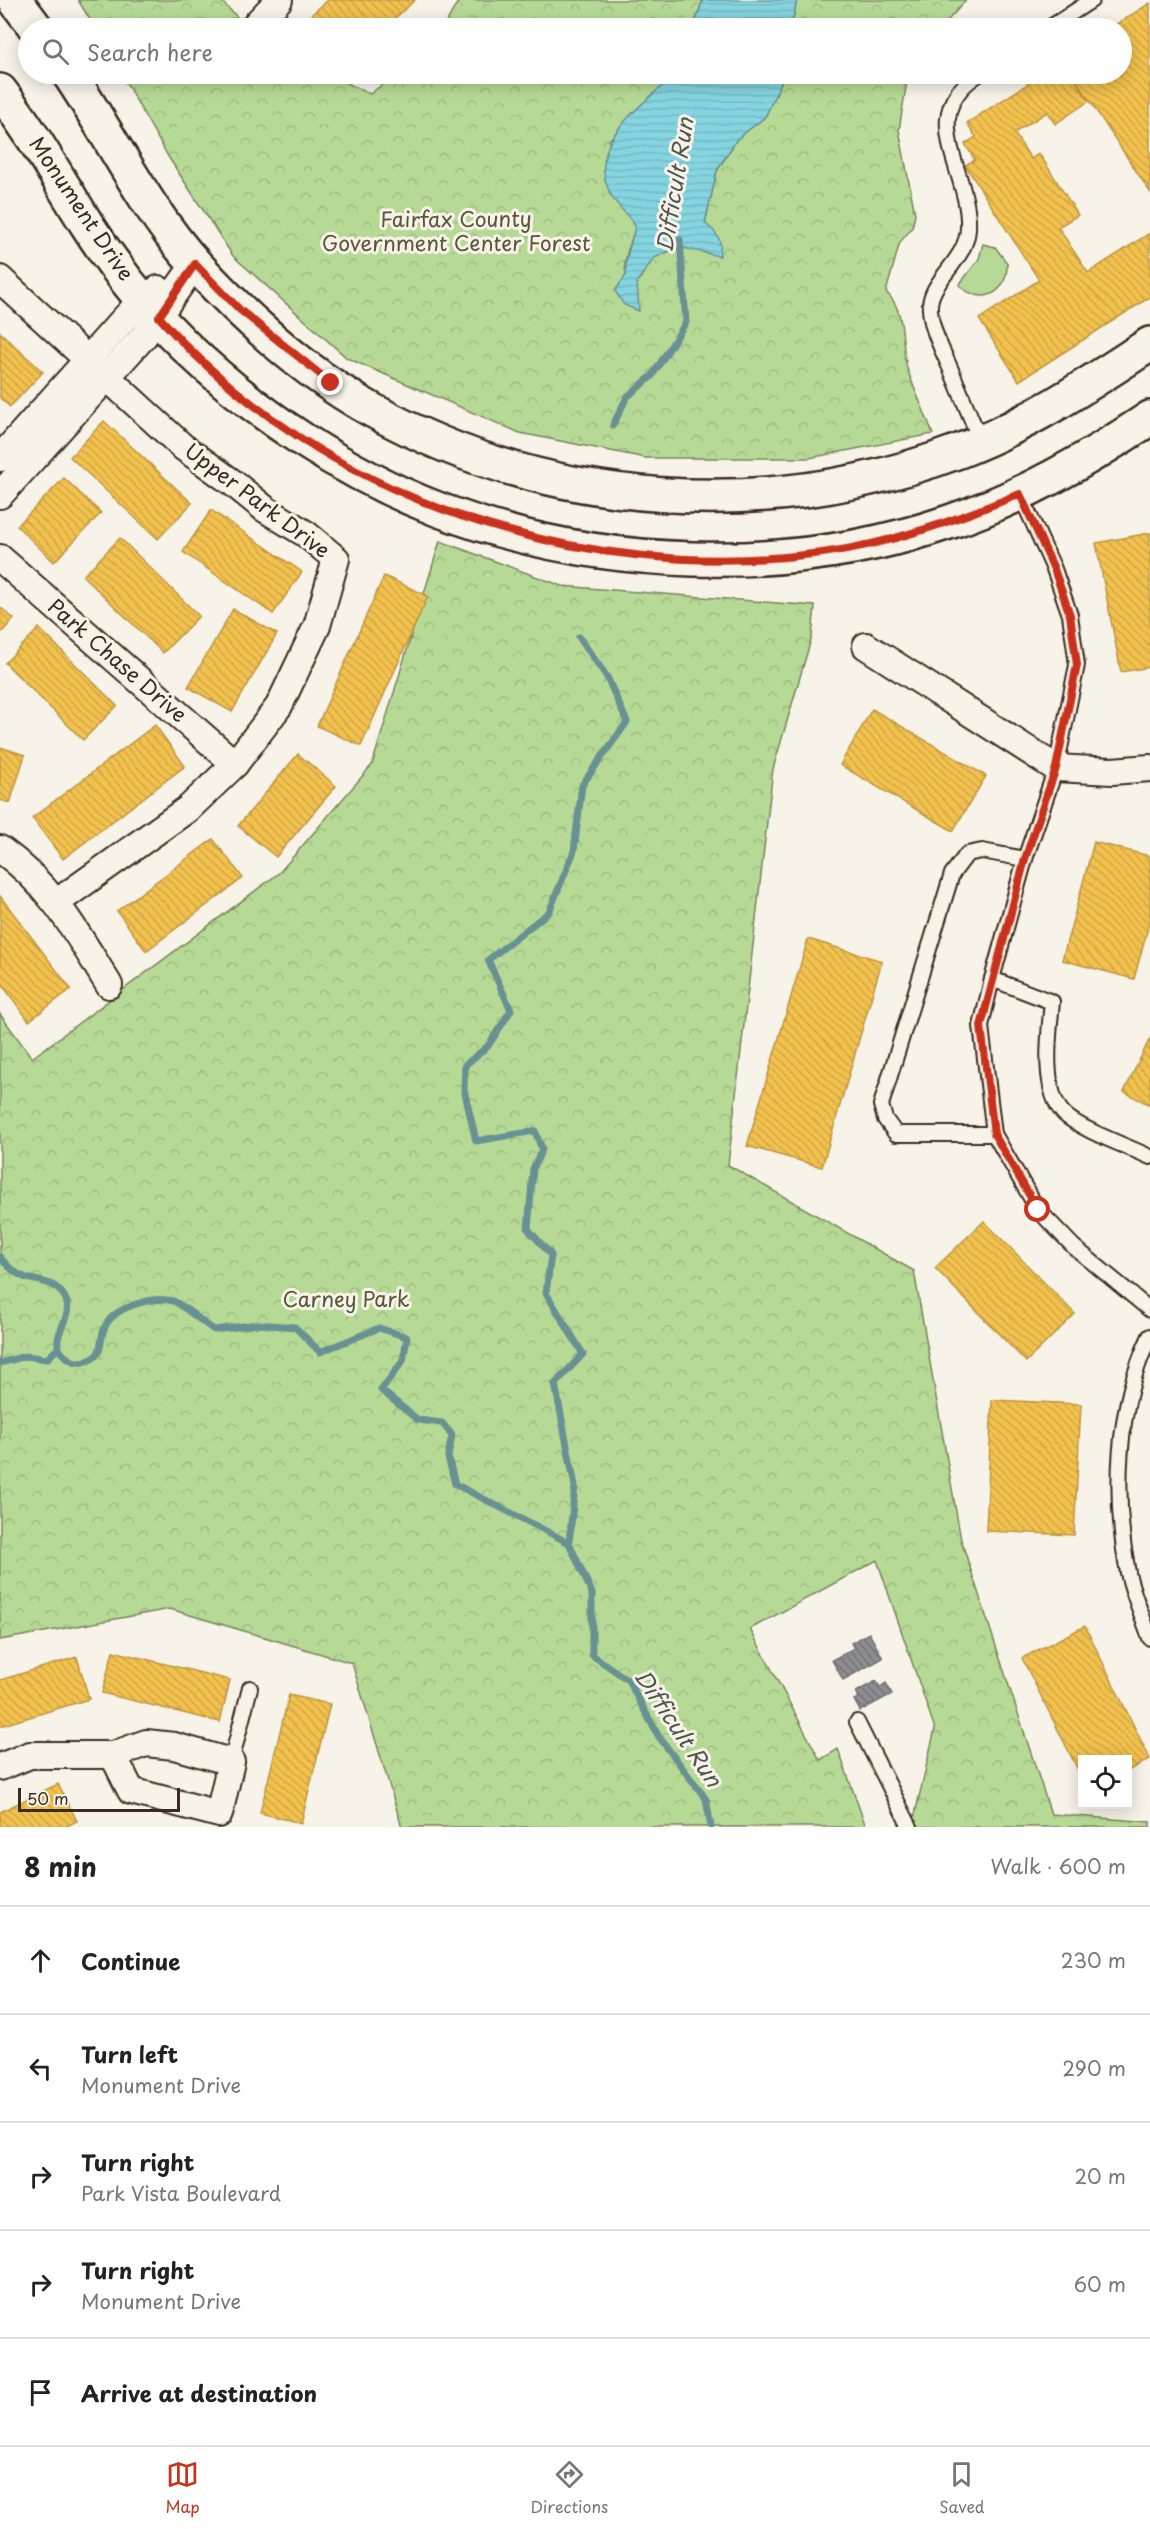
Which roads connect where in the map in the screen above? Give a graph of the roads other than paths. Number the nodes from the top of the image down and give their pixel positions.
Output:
1 (15, 0) edge
2 (279, 0) edge
3 (1092, 0) edge
4 (28, 18) edge
5 (262, 18) edge
6 (1064, 18) edge
7 (75, 84) edge
8 (964, 84) edge
9 (0, 91) edge
10 (195, 264) junction
11 (0, 279) edge
12 (151, 308) junction
13 (1150, 344) edge
14 (88, 359) junction
15 (107, 376) junction
16 (1150, 418) edge
17 (981, 442) junction
18 (0, 458) edge
19 (1020, 494) junction
20 (0, 495) edge
21 (0, 558) edge
22 (866, 646) dead end
23 (235, 764) junction
24 (1056, 768) junction
25 (1150, 768) edge
26 (0, 849) edge
27 (1025, 859) junction
28 (57, 902) junction
29 (992, 978) junction
30 (109, 985) dead end
31 (994, 1134) junction
32 (1150, 1158) edge
33 (1150, 1310) edge
34 (1150, 1336) edge
35 (1150, 1638) edge
36 (250, 1688) dead end
37 (857, 1722) dead end
38 (113, 1755) junction
39 (231, 1762) junction
40 (0, 1767) edge
41 (910, 1827) edge

1 - 4 main road
2 - 5 street
3 - 6 lane
7 - 10 main road
8 - 17 lane
9 - 12 main road, Monument Drive
10 - 12 street
10 - 17 main road
11 - 14 street, Upper Park Drive
12 - 14 street
12 - 15 street
12 - 19 main road, Monument Drive
13 - 17 main road
14 - 15 street, Upper Park Drive
14 - 18 street
15 - 20 street
15 - 23 street, Upper Park Drive
16 - 19 main road, Monument Drive
19 - 24 lane
21 - 23 street, Park Chase Drive
22 - 24 street
23 - 28 street, Upper Park Drive
24 - 25 street
24 - 27 lane
26 - 28 street
27 - 29 lane
27 - 31 lane
28 - 30 street
29 - 31 lane
29 - 32 lane
31 - 33 lane
34 - 35 lane
36 - 39 lane
37 - 41 lane
38 - 39 street
38 - 39 street
38 - 40 street

